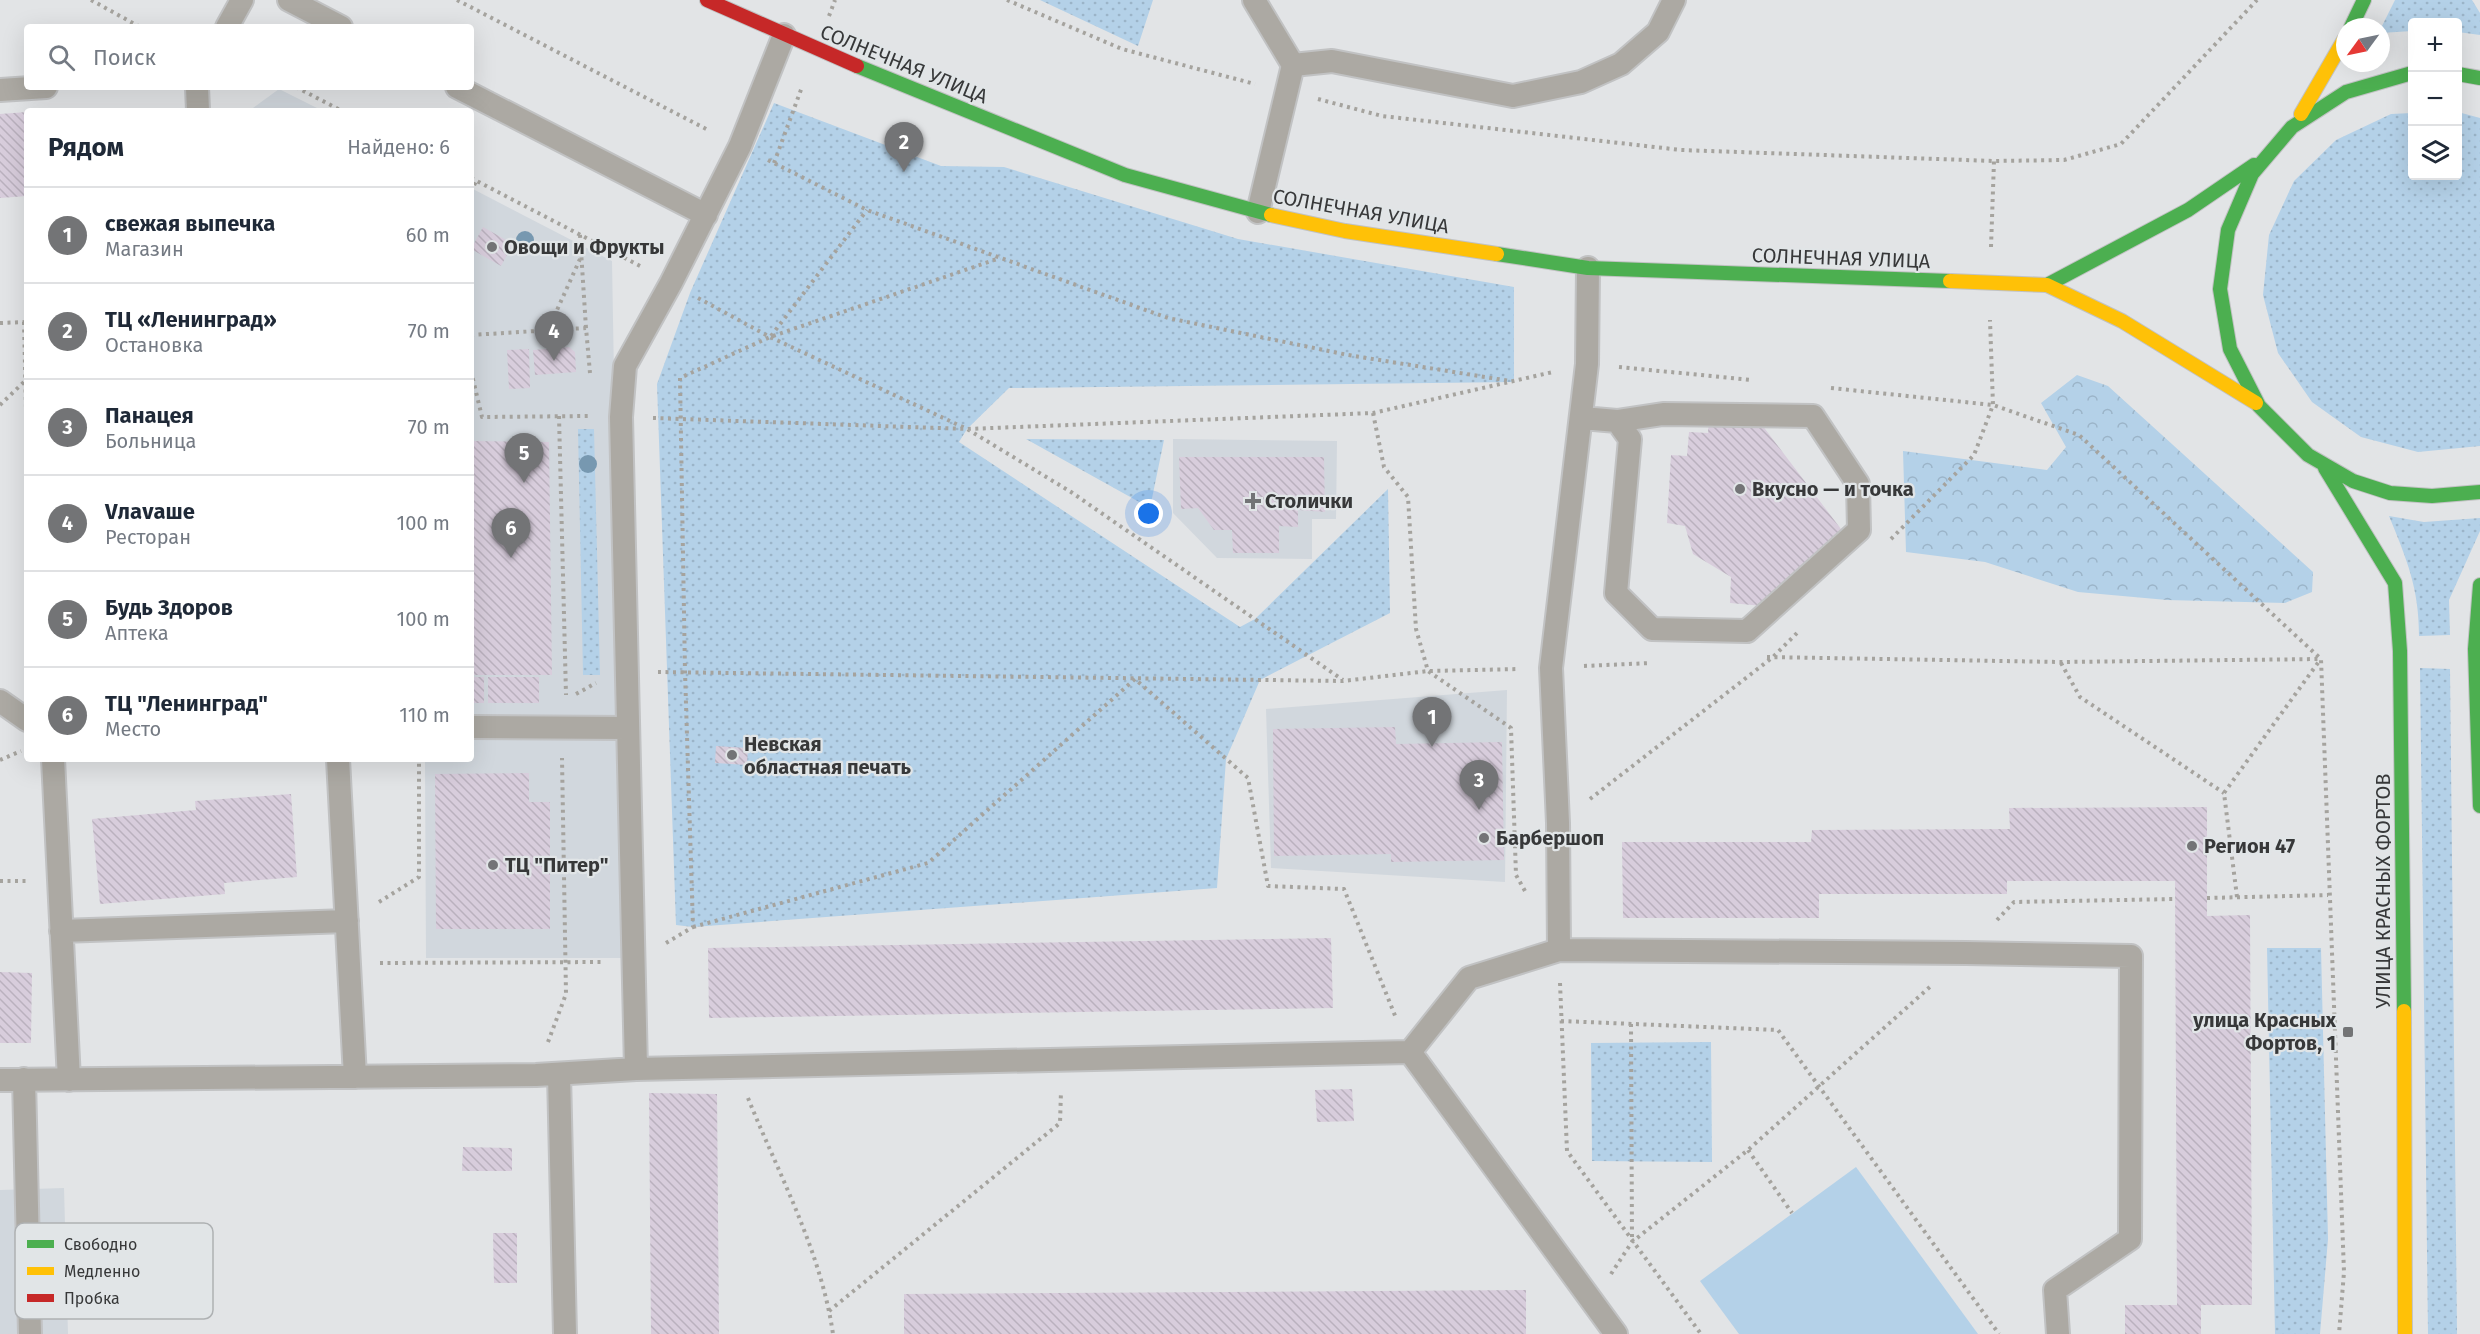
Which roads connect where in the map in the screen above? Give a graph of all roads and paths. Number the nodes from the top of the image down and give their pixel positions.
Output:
1 (91, 0) edge
2 (242, 0) edge
3 (289, 0) edge
4 (457, 0) edge
5 (707, 0) edge
6 (835, 0) edge
7 (1006, 0) edge
8 (1254, 0) edge
9 (1674, 0) edge
10 (2258, 0) edge
11 (2364, 0) edge
12 (829, 16) dead end
13 (2355, 18) edge
14 (135, 24) edge
15 (230, 24) edge
16 (335, 24) edge
17 (784, 35) junction
18 (2336, 54) edge
19 (1293, 65) junction
20 (2408, 74) edge
21 (2462, 75) edge
22 (2480, 78) edge
23 (802, 87) dead end
24 (24, 88) edge
25 (0, 90) edge
26 (197, 90) edge
27 (302, 90) edge
28 (463, 90) edge
29 (1287, 92) junction
30 (198, 108) edge
31 (336, 108) edge
32 (2298, 119) junction
33 (740, 146) junction
34 (774, 163) junction
35 (2258, 163) junction
36 (476, 181) joint
37 (474, 185) edge
38 (867, 210) junction
39 (1258, 212) junction
40 (706, 215) junction
41 (580, 235) junction
42 (581, 257) junction
43 (1000, 258) junction
44 (1588, 267) junction
45 (672, 283) junction
46 (2047, 285) junction
47 (24, 322) edge
48 (0, 323) edge
49 (586, 328) junction
50 (548, 330) junction
51 (474, 335) edge
52 (770, 337) junction
53 (1587, 364) junction
54 (1762, 381) dead end
55 (24, 382) edge
56 (1514, 382) junction
57 (474, 383) edge
58 (590, 383) dead end
59 (1821, 387) dead end
60 (2256, 404) junction
61 (0, 405) edge
62 (1373, 413) junction
63 (559, 416) junction
64 (583, 416) dead end
65 (621, 417) junction
66 (1582, 418) junction
67 (679, 419) junction
68 (1617, 421) junction
69 (967, 429) junction
70 (2325, 468) junction
71 (2480, 492) edge
72 (2480, 585) edge
73 (1762, 657) dead end
74 (2321, 659) junction
75 (2061, 662) junction
76 (1656, 663) dead end
77 (1551, 668) junction
78 (1517, 669) dead end
79 (1428, 671) junction
80 (626, 672) junction
81 (685, 672) junction
82 (1135, 679) junction
83 (1343, 681) junction
84 (0, 701) edge
85 (24, 718) edge
86 (474, 727) edge
87 (561, 728) junction
88 (628, 728) junction
89 (24, 750) edge
90 (0, 760) edge
91 (53, 762) edge
92 (338, 762) edge
93 (419, 762) edge
94 (2224, 793) junction
95 (2480, 806) edge
96 (1527, 894) dead end
97 (2328, 895) junction
98 (2237, 897) junction
99 (2207, 898) dead end
100 (347, 921) junction
101 (693, 927) junction
102 (61, 931) junction
103 (1559, 950) junction
104 (633, 962) junction
105 (350, 963) junction
106 (566, 963) junction
107 (1562, 1021) junction
108 (1631, 1024) junction
109 (1888, 1027) dead end
110 (1410, 1052) junction
111 (1061, 1061) junction
112 (735, 1067) junction
113 (636, 1069) junction
114 (560, 1074) junction
115 (536, 1075) junction
116 (356, 1077) junction
117 (24, 1079) junction
118 (0, 1080) edge
119 (69, 1080) junction
120 (1820, 1086) junction
121 (1748, 1150) junction
122 (1792, 1213) dead end
123 (27, 1223) edge
124 (1632, 1242) junction
125 (830, 1311) junction
126 (30, 1319) edge
127 (30, 1334) edge
128 (565, 1334) edge
129 (832, 1334) edge
130 (1616, 1334) edge
131 (1701, 1334) edge
132 (1999, 1334) edge
133 (2058, 1334) edge
134 (2339, 1334) edge
135 (2405, 1334) edge

1 - 14 path
2 - 15 lane
3 - 16 lane
4 - 33 path
5 - 17 street, СОЛНЕЧНАЯ УЛИЦА
6 - 12 path
7 - 29 path
8 - 19 lane
9 - 19 lane
10 - 29 path
11 - 13 street
17 - 33 lane
17 - 39 street, СОЛНЕЧНАЯ УЛИЦА
18 - 32 street
19 - 29 lane
20 - 32 street
21 - 22 street
23 - 34 path
24 - 25 lane
26 - 30 lane
27 - 31 path
28 - 40 lane
29 - 39 lane
32 - 35 street
33 - 34 path
33 - 40 lane
34 - 38 path
35 - 46 street
35 - 60 street
36 - 37 path
36 - 41 path
38 - 43 path
38 - 52 path
39 - 44 street, СОЛНЕЧНАЯ УЛИЦА
40 - 45 lane
41 - 42 path
41 - 45 path
42 - 49 path
42 - 50 path
43 - 52 path
43 - 56 path
44 - 46 street, СОЛНЕЧНАЯ УЛИЦА
44 - 53 lane
45 - 52 path
45 - 65 lane
46 - 60 street, СОЛНЕЧНАЯ УЛИЦА
47 - 48 path
49 - 50 path
49 - 58 path
50 - 51 path
52 - 67 path
52 - 69 path
53 - 54 path
53 - 56 path
53 - 66 lane
55 - 61 path
56 - 62 path
57 - 63 path
59 - 74 path
60 - 70 street
62 - 69 path
62 - 79 path
63 - 64 path
63 - 80 path
65 - 67 path
65 - 80 lane
66 - 68 lane
66 - 77 lane
67 - 69 path
67 - 81 path
68 - 68 lane
69 - 83 path
70 - 71 street
70 - 135 street, УЛИЦА КРАСНЫХ ФОРТОВ
72 - 95 street
73 - 75 path
74 - 75 path
74 - 94 path
74 - 97 path
75 - 94 path
76 - 77 path
77 - 103 lane
78 - 79 path
79 - 83 path
79 - 96 path
80 - 81 path
80 - 88 lane
81 - 82 path
81 - 101 path
82 - 83 path
82 - 101 path
82 - 110 path
84 - 85 lane
86 - 87 lane
87 - 88 lane
87 - 106 path
88 - 104 lane
89 - 90 path
91 - 102 lane
92 - 100 lane
93 - 100 path
94 - 98 path
97 - 98 path
97 - 134 path
98 - 99 path
100 - 102 lane
100 - 105 lane
101 - 104 path
102 - 119 lane
103 - 107 path
103 - 110 lane
103 - 133 lane
104 - 106 path
104 - 113 lane
105 - 106 path
105 - 116 lane
106 - 115 path
107 - 108 path
107 - 124 path
108 - 120 path
108 - 124 path
109 - 120 path
110 - 111 lane
110 - 130 lane
111 - 112 lane
111 - 125 path
112 - 113 lane
112 - 125 path
113 - 114 lane
114 - 115 lane
114 - 128 lane
115 - 116 lane
116 - 119 lane
117 - 118 lane
117 - 119 lane
117 - 123 lane
120 - 121 path
120 - 132 path
121 - 122 path
121 - 124 path
124 - 131 path
125 - 129 path
126 - 127 lane

